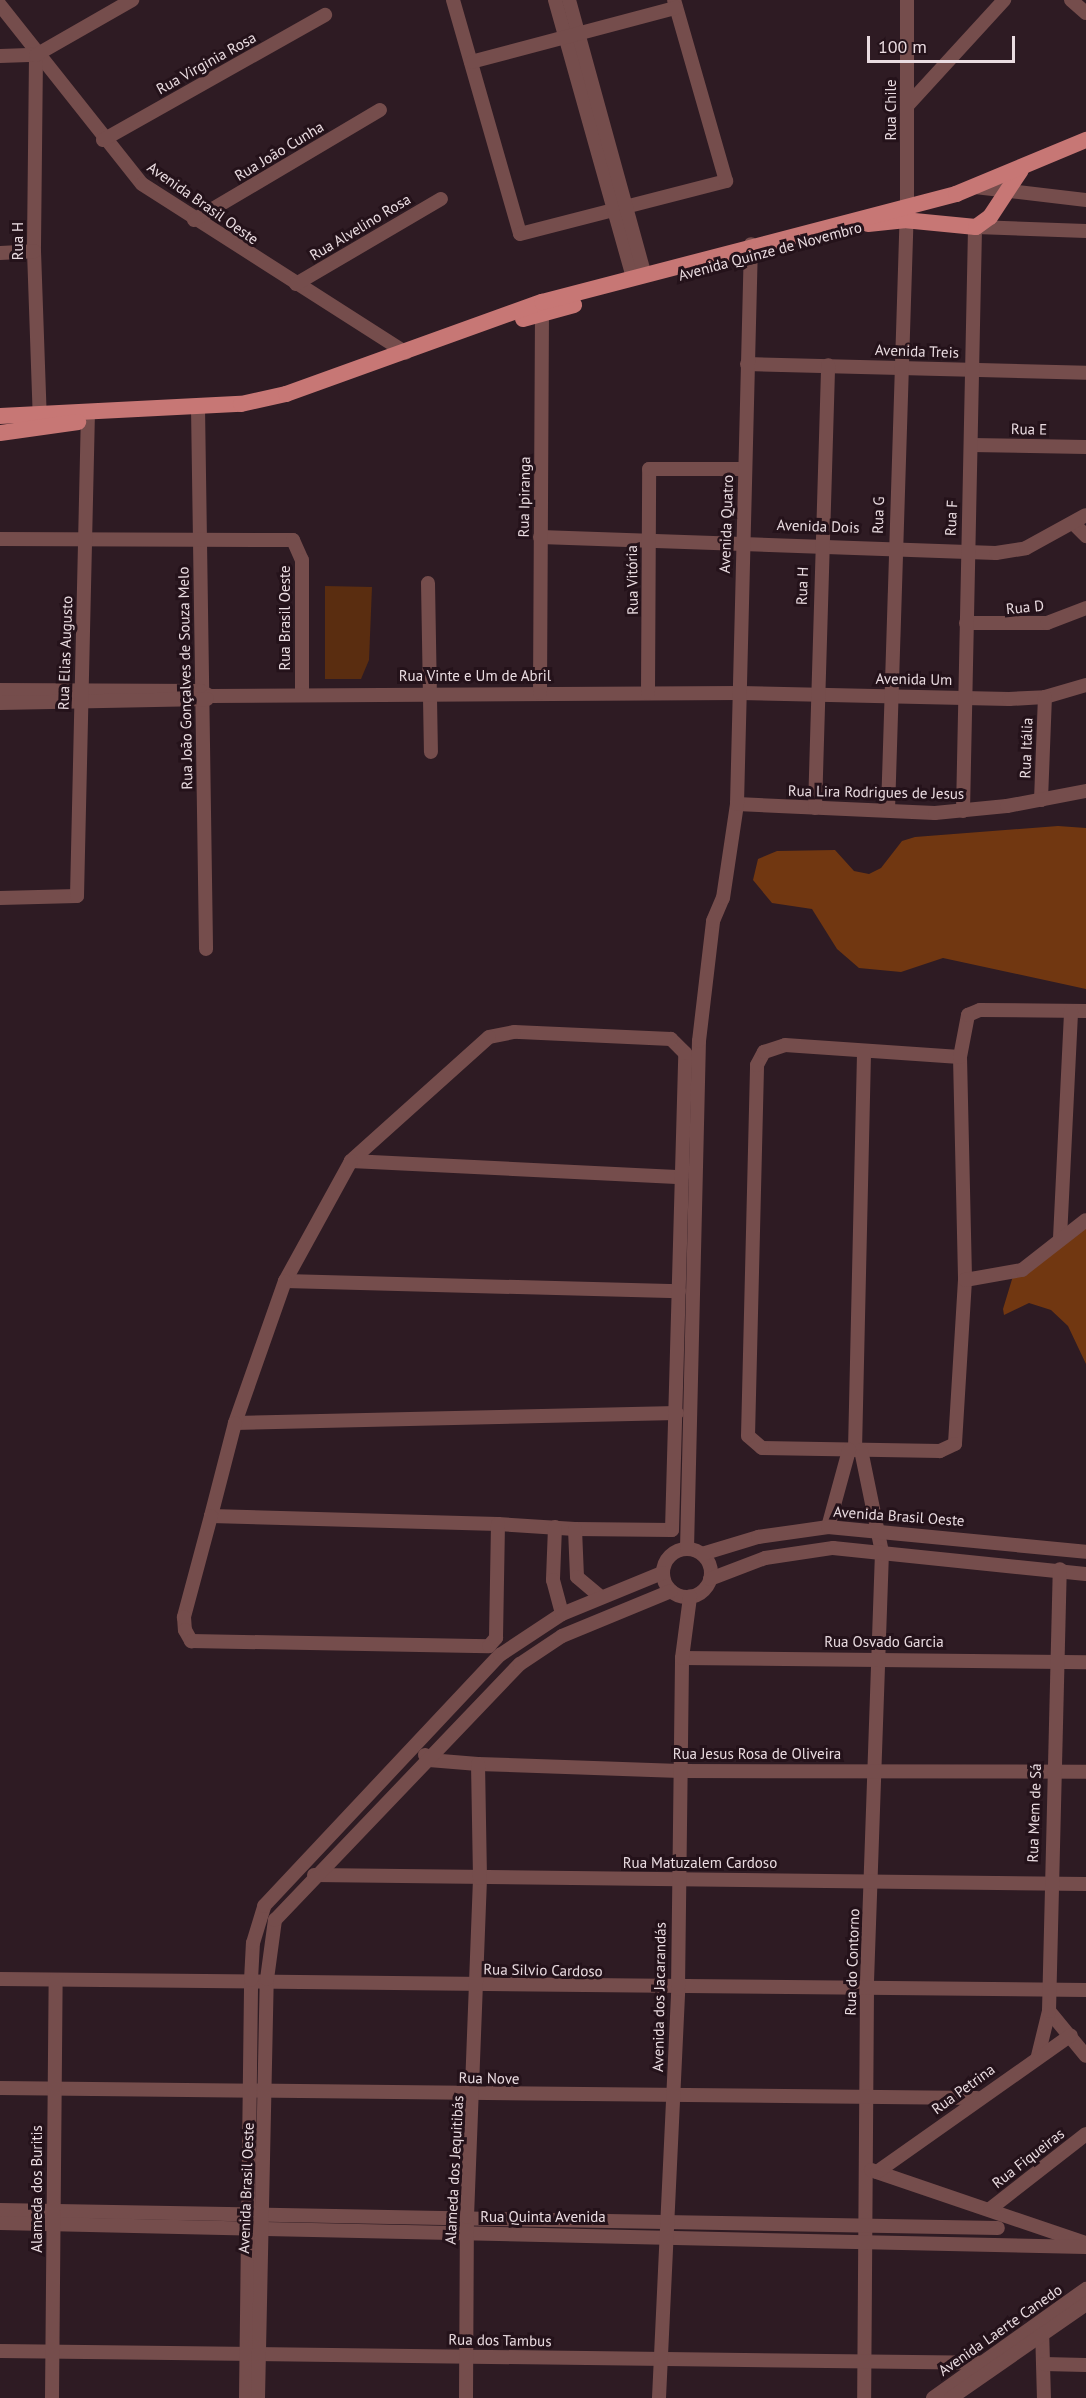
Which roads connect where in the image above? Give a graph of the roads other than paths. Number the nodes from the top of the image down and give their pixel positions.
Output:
1 (132, 0) edge
2 (453, 0) edge
3 (555, 0) edge
4 (569, 0) edge
5 (907, 0) edge
6 (1005, 0) edge
7 (1071, 0) edge
8 (675, 4) edge
9 (0, 5) edge
10 (1086, 13) edge
11 (325, 15) dead end
12 (573, 36) junction
13 (36, 55) junction
14 (0, 56) edge
15 (471, 63) junction
16 (907, 106) junction
17 (380, 110) dead end
18 (103, 140) junction
19 (1086, 140) edge
20 (1029, 164) junction
21 (975, 187) junction
22 (1003, 194) junction
23 (441, 199) dead end
24 (1086, 200) edge
25 (622, 209) junction
26 (906, 212) junction
27 (194, 220) junction
28 (975, 227) junction
29 (1086, 231) edge
30 (751, 250) junction
31 (34, 251) junction
32 (0, 252) edge
33 (639, 276) junction
34 (296, 284) junction
35 (542, 308) junction
36 (406, 353) junction
37 (747, 364) junction
38 (828, 365) junction
39 (898, 366) junction
40 (973, 370) junction
41 (1086, 373) edge
42 (198, 408) junction
43 (0, 416) edge
44 (89, 416) junction
45 (40, 420) junction
46 (0, 433) edge
47 (971, 445) junction
48 (1086, 447) edge
49 (744, 469) junction
50 (1081, 520) edge
51 (1086, 536) edge
52 (540, 537) junction
53 (0, 539) edge
54 (86, 539) junction
55 (200, 539) junction
56 (647, 540) junction
57 (741, 540) junction
58 (820, 543) junction
59 (893, 546) junction
60 (966, 550) junction
61 (428, 583) dead end
62 (1086, 608) edge
63 (966, 623) junction
64 (1086, 685) edge
65 (0, 690) edge
66 (432, 693) junction
67 (540, 693) junction
68 (648, 693) junction
69 (740, 693) junction
70 (302, 694) junction
71 (814, 695) junction
72 (890, 695) junction
73 (80, 696) junction
74 (204, 697) junction
75 (965, 697) junction
76 (1045, 698) junction
77 (0, 703) edge
78 (431, 752) dead end
79 (1086, 790) edge
80 (1041, 800) junction
81 (737, 804) junction
82 (815, 808) junction
83 (888, 810) junction
84 (963, 812) junction
85 (0, 898) edge
86 (206, 949) dead end
87 (1071, 1011) junction
88 (1086, 1011) edge
89 (864, 1054) junction
90 (960, 1057) junction
91 (351, 1161) junction
92 (682, 1176) junction
93 (1086, 1220) edge
94 (1060, 1238) junction
95 (965, 1280) junction
96 (285, 1281) junction
97 (679, 1291) junction
98 (677, 1413) junction
99 (236, 1423) junction
100 (855, 1450) junction
101 (211, 1516) junction
102 (498, 1524) junction
103 (555, 1527) junction
104 (828, 1527) junction
105 (879, 1528) junction
106 (575, 1529) junction
107 (687, 1549) junction
108 (882, 1552) junction
109 (1086, 1552) edge
110 (702, 1554) junction
111 (1060, 1569) junction
112 (662, 1573) junction
113 (1086, 1574) edge
114 (710, 1579) junction
115 (671, 1591) junction
116 (600, 1596) junction
117 (690, 1597) junction
118 (558, 1617) junction
119 (562, 1636) junction
120 (682, 1658) junction
121 (879, 1658) junction
122 (1057, 1661) junction
123 (1086, 1662) edge
124 (417, 1744) junction
125 (429, 1760) junction
126 (478, 1764) junction
127 (680, 1771) junction
128 (874, 1771) junction
129 (1051, 1772) junction
130 (1086, 1772) edge
131 (314, 1875) junction
132 (480, 1878) junction
133 (677, 1878) junction
134 (872, 1881) junction
135 (1048, 1883) junction
136 (1086, 1884) edge
137 (0, 1979) edge
138 (267, 1979) junction
139 (56, 1980) junction
140 (251, 1980) junction
141 (475, 1986) junction
142 (1045, 1988) junction
143 (678, 1989) junction
144 (867, 1990) junction
145 (1086, 1990) edge
146 (1048, 2011) junction
147 (1071, 2036) junction
148 (1038, 2056) junction
149 (1086, 2056) edge
150 (0, 2088) edge
151 (54, 2088) junction
152 (258, 2093) junction
153 (475, 2094) junction
154 (977, 2098) junction
155 (672, 2099) junction
156 (867, 2099) junction
157 (1086, 2134) edge
158 (871, 2170) junction
159 (0, 2210) edge
160 (995, 2211) junction
161 (53, 2216) junction
162 (467, 2217) junction
163 (256, 2221) junction
164 (0, 2223) edge
165 (865, 2223) junction
166 (998, 2228) junction
167 (668, 2229) junction
168 (467, 2234) junction
169 (864, 2238) junction
170 (1001, 2244) junction
171 (1086, 2245) edge
172 (1086, 2289) edge
173 (1086, 2304) edge
174 (1042, 2328) junction
175 (0, 2351) edge
176 (52, 2352) junction
177 (252, 2352) junction
178 (466, 2356) junction
179 (659, 2360) junction
180 (986, 2361) junction
181 (1000, 2363) junction
182 (1044, 2364) junction
183 (864, 2365) junction
184 (1086, 2365) edge
185 (52, 2398) edge
186 (246, 2398) edge
187 (258, 2398) edge
188 (466, 2398) edge
189 (659, 2398) edge
190 (864, 2398) edge
191 (933, 2398) edge
192 (951, 2398) edge
193 (1044, 2398) edge

1 - 13 street
2 - 15 street
3 - 12 street
4 - 12 street
5 - 16 street, Rua Chile
6 - 16 street
7 - 10 street
8 - 12 street
8 - 25 street
9 - 13 street, Avenida Brasil Oeste
11 - 18 street, Rua Virginia Rosa
12 - 15 street
12 - 25 street
13 - 14 street
13 - 18 street, Avenida Brasil Oeste
13 - 31 street, Rua H
15 - 25 street
16 - 26 street, Rua Chile
17 - 27 street, Rua João Cunha
18 - 27 street, Avenida Brasil Oeste
19 - 20 main road, Avenida Quinze de Novembro
20 - 21 main road, Avenida Quinze de Novembro
20 - 22 main road
21 - 22 street, Avenida Quinze de Novembro
21 - 26 main road, Avenida Quinze de Novembro
22 - 24 street, Avenida Quinze de Novembro
22 - 28 main road
23 - 34 street, Rua Alvelino Rosa
25 - 33 street
26 - 28 main road, Avenida Quinze de Novembro
26 - 30 main road, Avenida Quinze de Novembro
26 - 39 street, Rua G
27 - 34 street, Avenida Brasil Oeste
28 - 29 street, Avenida Quinze de Novembro
28 - 40 street, Rua F
30 - 33 main road, Avenida Quinze de Novembro
30 - 35 main road, Avenida Quinze de Novembro
30 - 37 street, Avenida Quatro
31 - 32 street
31 - 45 street, Rua H
33 - 35 main road, Avenida Quinze de Novembro
34 - 36 street, Avenida Brasil Oeste
35 - 36 main road, Avenida Quinze de Novembro
35 - 52 street, Rua Ipiranga
36 - 42 main road, Avenida Quinze de Novembro
37 - 38 street, Avenida Treis
37 - 49 street, Avenida Quatro
38 - 39 street, Avenida Treis
38 - 58 street, Rua H
39 - 40 street, Avenida Treis
39 - 59 street, Rua G
40 - 41 street, Avenida Treis
40 - 47 street, Rua F
42 - 44 main road, Avenida Quinze de Novembro
42 - 55 street, Rua João Gonçalves de Souza Melo
43 - 45 main road, Avenida Quinze de Novembro
44 - 45 main road, Avenida Quinze de Novembro
44 - 54 street, Rua Elias Augusto
45 - 46 main road, Avenida Quinze de Novembro
47 - 48 street, Rua E
47 - 60 street, Rua F
49 - 56 street, Rua Vitória
49 - 57 street, Avenida Quatro
50 - 51 street
50 - 60 street, Avenida Dois
52 - 56 street, Avenida Dois
52 - 67 street, Rua Ipiranga
53 - 54 street
54 - 55 street
54 - 73 street, Rua Elias Augusto
55 - 70 street, Rua Brasil Oeste
55 - 74 street, Rua João Gonçalves de Souza Melo
56 - 57 street, Avenida Dois
56 - 68 street, Rua Vitória
57 - 58 street, Avenida Dois
57 - 69 street, Avenida Quatro
58 - 59 street, Avenida Dois
58 - 71 street, Rua H
59 - 60 street, Avenida Dois
59 - 72 street, Rua G
60 - 63 street, Rua F
61 - 66 street
62 - 63 street, Rua D
63 - 75 street, Rua F
64 - 76 street, Avenida Um
65 - 73 street, Rua Vinte e Um de Abril
66 - 67 street, Rua Vinte e Um de Abril
66 - 70 street, Rua Vinte e Um de Abril
66 - 78 street
67 - 68 street, Rua Vinte e Um de Abril
68 - 69 street, Rua Vinte e Um de Abril
69 - 71 street, Avenida Um
69 - 81 street, Avenida Quatro
70 - 74 street, Rua Vinte e Um de Abril
71 - 72 street, Avenida Um
71 - 82 street, Rua H
72 - 75 street, Avenida Um
72 - 83 street, Rua G
73 - 74 street, Rua Vinte e Um de Abril
73 - 77 street, Rua Vinte e Um de Abril
73 - 85 street, Rua Elias Augusto
74 - 86 street, Rua João Gonçalves de Souza Melo
75 - 76 street, Avenida Um
75 - 84 street, Rua F
76 - 80 street, Rua Itália
79 - 80 street, Rua Lira Rodrigues de Jesus
80 - 84 street, Rua Lira Rodrigues de Jesus
81 - 82 street, Rua Lira Rodrigues de Jesus
81 - 107 street, Avenida Quatro
82 - 83 street, Rua Lira Rodrigues de Jesus
83 - 84 street, Rua Lira Rodrigues de Jesus
87 - 88 street
87 - 90 street
87 - 94 street
89 - 90 street
89 - 100 street
89 - 100 street
90 - 95 street
91 - 92 street
91 - 92 street
91 - 96 street
92 - 97 street
93 - 94 street
94 - 95 street
95 - 100 street
96 - 97 street
96 - 99 street
97 - 98 street
98 - 99 street
98 - 106 street
99 - 101 street
100 - 104 street
100 - 105 street, Rua do Contorno
101 - 102 street
101 - 102 street
102 - 103 street
103 - 106 street
103 - 118 street
104 - 105 street, Avenida Brasil Oeste
104 - 110 street, Avenida Brasil Oeste
105 - 108 street, Rua do Contorno
105 - 109 street, Avenida Brasil Oeste
106 - 116 street
107 - 110 street
107 - 112 street
108 - 111 street
108 - 114 street
108 - 121 street, Rua do Contorno
110 - 114 street
111 - 113 street
111 - 122 street, Rua Mem de Sá
112 - 115 street
112 - 116 street, Avenida Brasil Oeste
114 - 117 street
115 - 117 street
115 - 119 street, Avenida Brasil Oeste
116 - 118 street, Avenida Brasil Oeste
117 - 120 street, Avenida dos Jacarandás
118 - 119 street
118 - 124 street, Avenida Brasil Oeste
119 - 125 street, Avenida Brasil Oeste
120 - 121 street, Rua Osvado Garcia
120 - 127 street, Avenida dos Jacarandás
121 - 122 street, Rua Osvado Garcia
121 - 128 street, Rua do Contorno
122 - 123 street, Rua Osvado Garcia
122 - 129 street, Rua Mem de Sá
124 - 125 street
124 - 140 street, Avenida Brasil Oeste
125 - 126 street, Rua Jesus Rosa de Oliveira
125 - 131 street, Avenida Brasil Oeste
126 - 127 street, Rua Jesus Rosa de Oliveira
126 - 132 street, Alameda dos Jequitibás
127 - 128 street, Rua Jesus Rosa de Oliveira
127 - 133 street, Avenida dos Jacarandás
128 - 129 street, Rua Jesus Rosa de Oliveira
128 - 134 street, Rua do Contorno
129 - 130 street, Rua Jesus Rosa de Oliveira
129 - 135 street, Rua Mem de Sá
131 - 132 street, Rua Matuzalem Cardoso
131 - 138 street, Avenida Brasil Oeste
132 - 133 street, Rua Matuzalem Cardoso
132 - 141 street, Alameda dos Jequitibás
133 - 134 street, Rua Matuzalem Cardoso
133 - 143 street, Avenida dos Jacarandás
134 - 135 street, Rua Matuzalem Cardoso
134 - 144 street, Rua do Contorno
135 - 136 street, Rua Matuzalem Cardoso
135 - 142 street, Rua Mem de Sá
137 - 139 street, Rua Silvio Cardoso
138 - 140 street, Rua Silvio Cardoso
138 - 141 street, Rua Silvio Cardoso
138 - 152 street, Avenida Brasil Oeste
139 - 140 street, Rua Silvio Cardoso
139 - 151 street, Alameda dos Buritis
140 - 152 street, Avenida Brasil Oeste
141 - 143 street, Rua Silvio Cardoso
141 - 153 street, Alameda dos Jequitibás
142 - 144 street, Rua Silvio Cardoso
142 - 145 street, Rua Silvio Cardoso
142 - 146 street, Rua Mem de Sá
143 - 144 street, Rua Silvio Cardoso
143 - 155 street, Avenida dos Jacarandás
144 - 156 street, Rua do Contorno
146 - 147 street
146 - 148 street, Rua Mem de Sá
147 - 148 street, Rua Petrina
147 - 149 street
148 - 154 street, Rua Petrina
150 - 151 street, Rua Nove
151 - 152 street, Rua Nove
151 - 161 street, Alameda dos Buritis
152 - 153 street, Rua Nove
152 - 163 street, Avenida Brasil Oeste
153 - 155 street, Rua Nove
153 - 162 street, Alameda dos Jequitibás
154 - 156 street, Rua Nove
154 - 158 street, Rua Petrina
155 - 156 street, Rua Nove
155 - 167 street, Avenida dos Jacarandás
156 - 158 street, Rua do Contorno
157 - 160 street, Rua Fiqueiras
158 - 160 street
158 - 165 street, Rua do Contorno
159 - 161 street, Rua Quinta Avenida
160 - 166 street
160 - 171 street
161 - 163 street, Rua Quinta Avenida
161 - 164 street, Rua Quinta Avenida
161 - 176 street, Alameda dos Buritis
162 - 163 street, Rua Quinta Avenida
162 - 167 street, Rua Quinta Avenida
162 - 168 street, Alameda dos Jequitibás
163 - 168 street, Rua Quinta Avenida
163 - 177 street, Avenida Brasil Oeste
165 - 166 street, Rua Quinta Avenida
165 - 167 street, Rua Quinta Avenida
165 - 169 street, Rua do Contorno
166 - 170 street
167 - 168 street, Rua Quinta Avenida
167 - 169 street, Rua Quinta Avenida
167 - 179 street, Avenida dos Jacarandás
168 - 178 street, Alameda dos Jequitibás
169 - 170 street, Rua Quinta Avenida
169 - 183 street, Rua do Contorno
170 - 171 street, Rua Quinta Avenida
172 - 174 street, Avenida Laerte Canedo
173 - 174 street, Avenida Laerte Canedo
174 - 180 street, Avenida Laerte Canedo
174 - 181 street, Avenida Laerte Canedo
174 - 182 street
175 - 176 street, Rua dos Tambus
176 - 177 street, Rua dos Tambus
176 - 185 street, Alameda dos Buritis
177 - 178 street, Rua dos Tambus
177 - 186 street, Avenida Brasil Oeste
177 - 187 street, Avenida Brasil Oeste
178 - 179 street, Rua dos Tambus
178 - 188 street, Alameda dos Jequitibás
179 - 183 street, Rua dos Tambus
179 - 189 street, Avenida dos Jacarandás
180 - 181 street, Rua dos Tambus
180 - 183 street, Rua dos Tambus
180 - 191 street, Avenida Laerte Canedo
181 - 192 street, Avenida Laerte Canedo
182 - 184 street
182 - 193 street
183 - 190 street, Rua do Contorno

